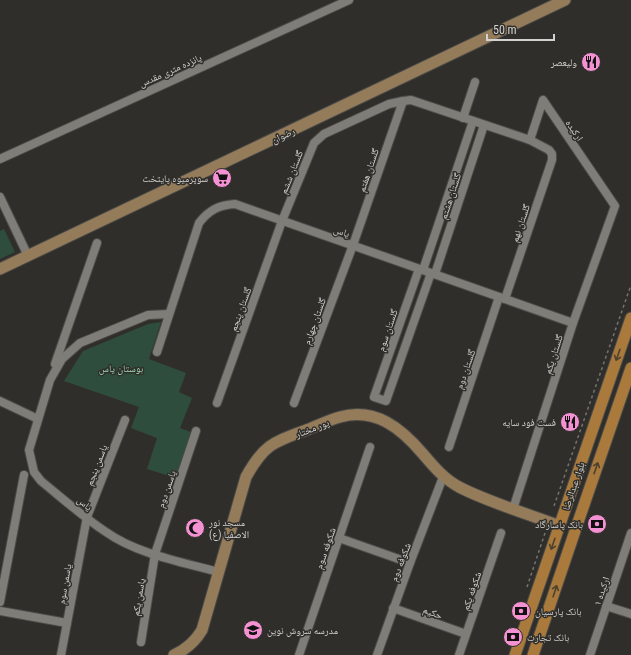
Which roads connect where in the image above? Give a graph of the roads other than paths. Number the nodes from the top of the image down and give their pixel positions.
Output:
1 (348, 0) edge
2 (565, 0) edge
3 (475, 82) dead end
4 (403, 101) junction
5 (463, 118) junction
6 (473, 121) junction
7 (484, 125) junction
8 (530, 140) junction
9 (0, 159) edge
10 (0, 197) edge
11 (615, 206) joint
12 (282, 221) junction
13 (97, 244) dead end
14 (352, 245) junction
15 (28, 256) junction
16 (0, 269) edge
17 (427, 271) junction
18 (502, 298) junction
19 (169, 314) junction
20 (631, 318) edge
21 (573, 323) junction
22 (157, 352) dead end
23 (631, 368) edge
24 (50, 380) junction
25 (0, 401) edge
26 (217, 403) dead end
27 (294, 403) dead end
28 (38, 419) junction
29 (125, 420) dead end
30 (196, 431) dead end
31 (370, 447) dead end
32 (449, 448) dead end
33 (24, 475) dead end
34 (444, 477) junction
35 (512, 509) junction
36 (87, 517) junction
37 (560, 526) junction
38 (501, 533) dead end
39 (631, 533) edge
40 (339, 538) junction
41 (154, 554) junction
42 (410, 563) junction
43 (218, 572) junction
44 (0, 602) edge
45 (606, 606) junction
46 (393, 608) junction
47 (0, 611) edge
48 (631, 614) edge
49 (67, 623) junction
50 (466, 634) junction
51 (141, 642) dead end
52 (62, 655) edge
53 (174, 655) edge
54 (299, 655) edge
55 (377, 655) edge
56 (459, 655) edge
57 (515, 655) edge
58 (534, 655) edge
59 (590, 655) edge

1 - 9 street, پانزده متری مقدس
2 - 15 main road, رضوان
3 - 5 street
4 - 5 street
4 - 12 street, گلستان ششم
4 - 14 street, گلستان هفتم
5 - 6 street
6 - 7 street
6 - 17 street, گلستان هشتم
7 - 8 street
7 - 17 street, گلستان هشتم
8 - 11 street, ارکیده
8 - 18 street, گلستان نهم
10 - 15 street
11 - 21 street, گلستان یکم
12 - 14 street, یاس
12 - 19 street, یاس
12 - 26 street, گلستان پنجم
13 - 24 street, یاس
14 - 17 street, یاس
14 - 27 street, گلستان چهارم
15 - 16 main road, رضوان
17 - 17 street, گلستان سوم
17 - 18 street, یاس
18 - 21 street, یاس
18 - 32 street, گلستان دوم
19 - 22 street, یاس
19 - 24 street, یاس
20 -> 37 main road, بلوار عبدالرضا
21 - 35 street, گلستان یکم
58 -> 23 main road, بلوار عبدالرضا
24 - 28 street, یاس
25 - 28 street
28 - 36 street, یاس
29 - 36 street, یاسمن پنجم
30 - 41 street, یاسمن دوم
31 - 40 street, شکوفه سوم
33 - 44 street
34 - 35 main road, پور مختار
34 - 42 street, شکوفه دوم
34 - 43 main road, پور مختار
35 - 37 main road, پور مختار
36 - 41 street, یاس
36 - 49 street, یاسمن سوم
37 -> 57 main road, بلوار عبدالرضا
38 - 50 street, شکوفه یکم
39 - 45 street, ارکیده ۱
40 - 42 street
40 - 54 street, شکوفه سوم
41 - 43 street, یاس
41 - 51 street, یاسمن یکم
42 - 46 street, شکوفه دوم
43 - 53 main road, پور مختار
45 - 48 street
45 - 59 street, ارکیده ۱
46 - 50 street, حکیم
46 - 55 street, شکوفه دوم
47 - 49 street
49 - 52 street, یاسمن سوم
50 - 56 street, شکوفه یکم

